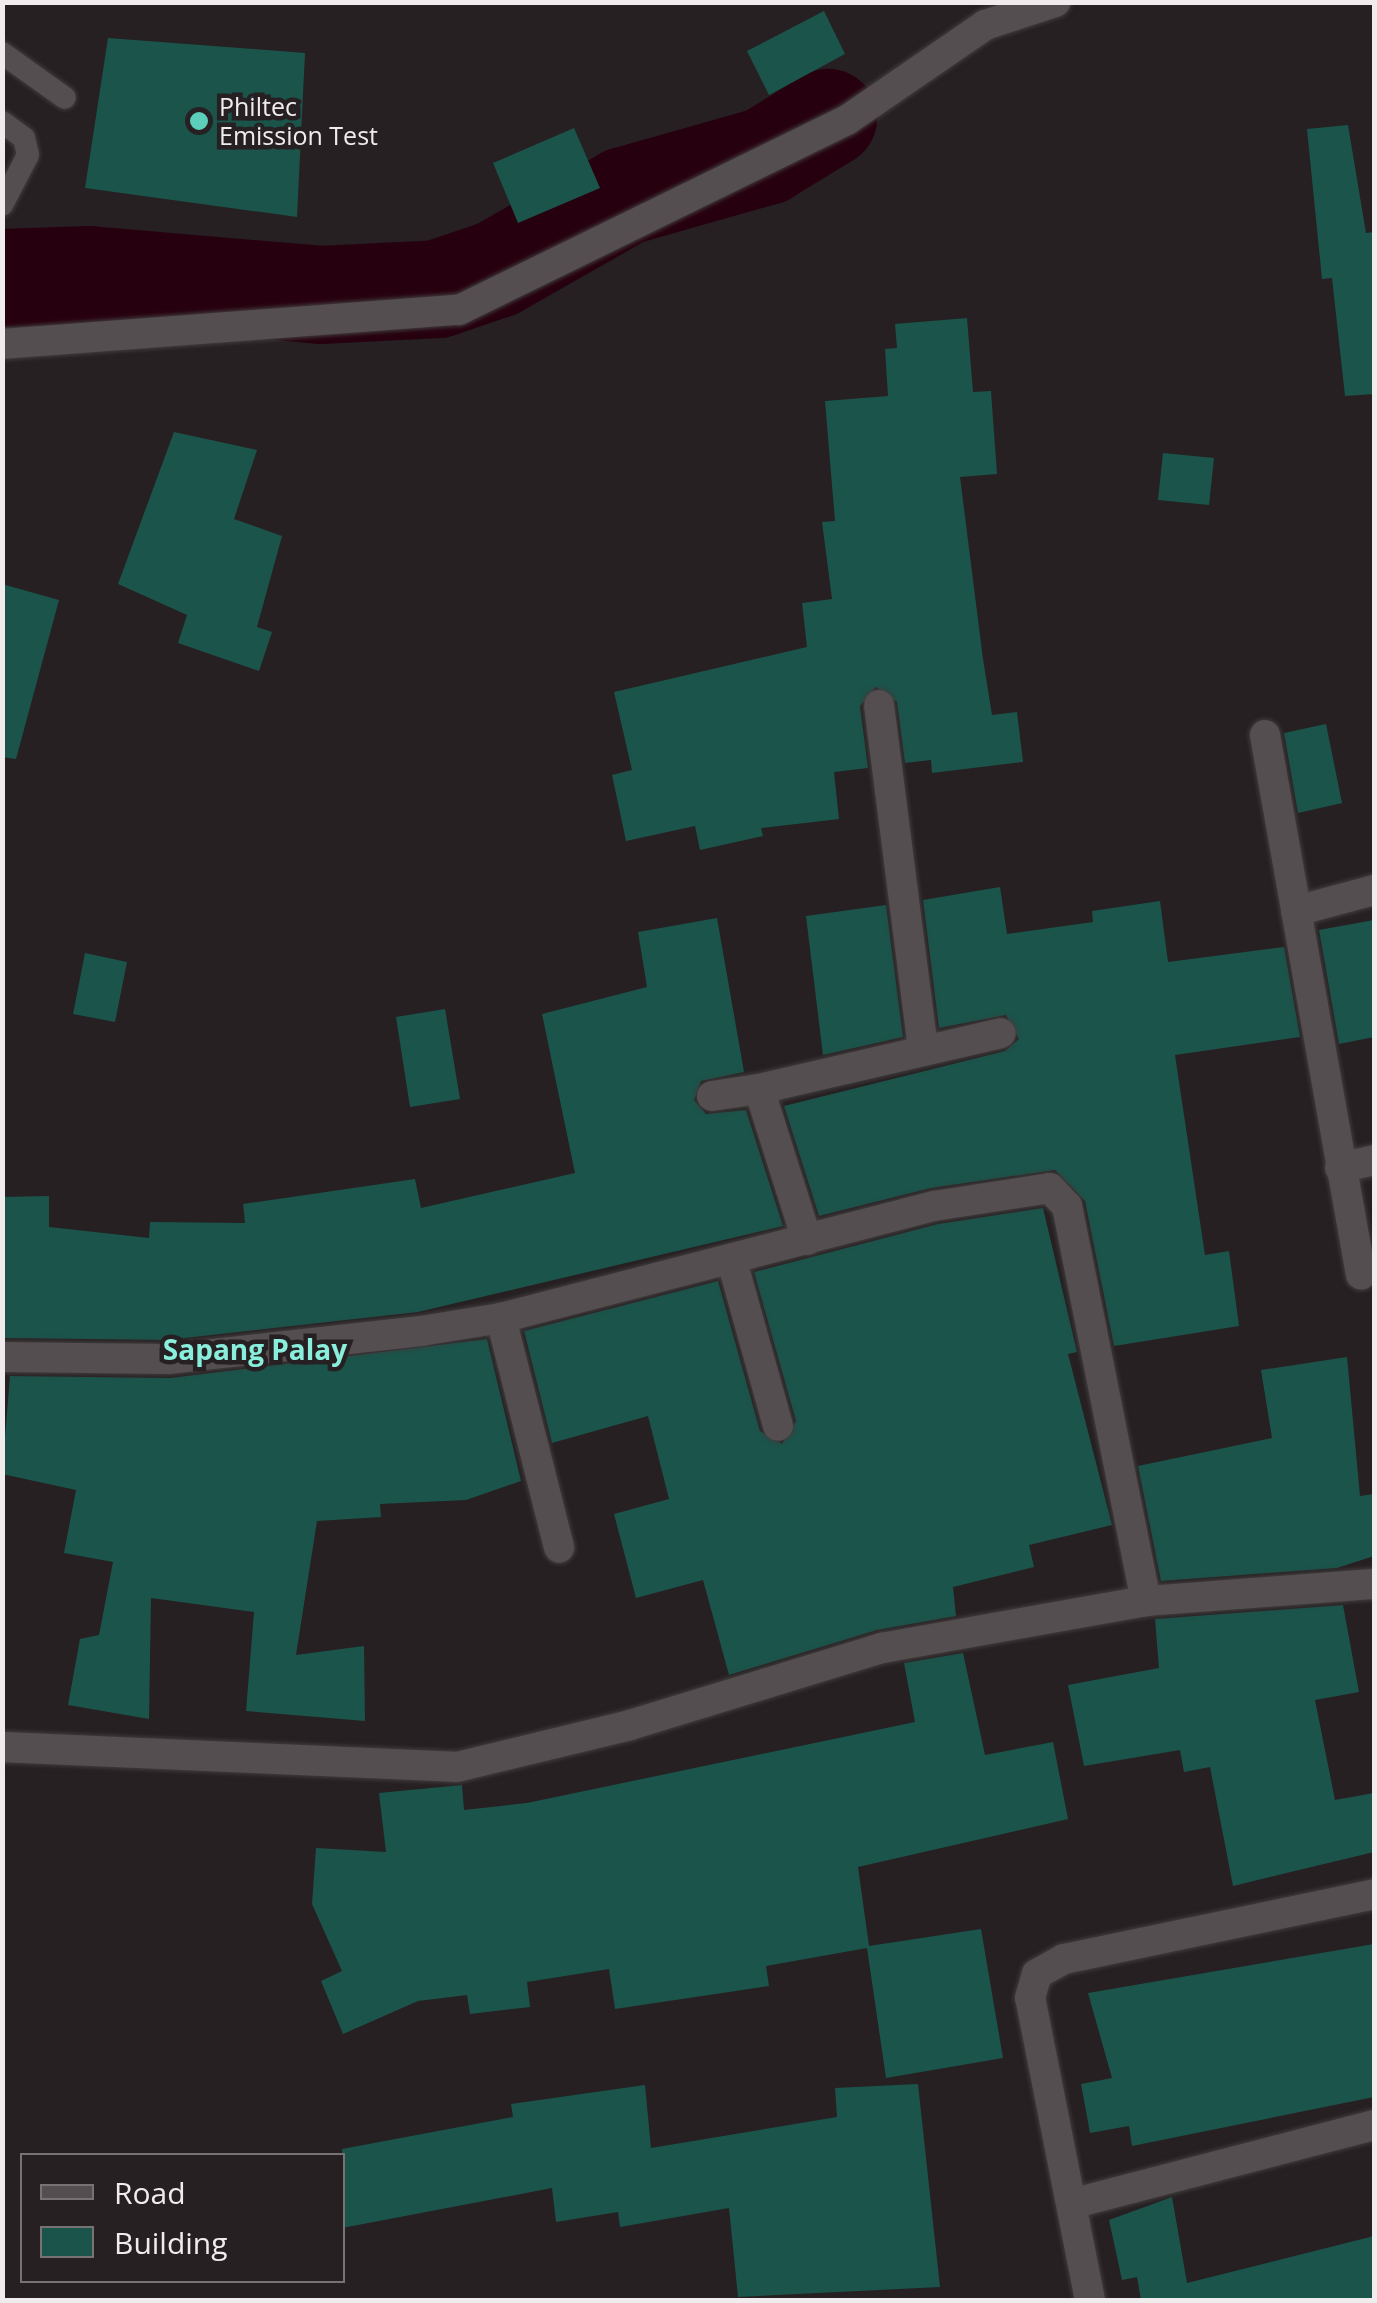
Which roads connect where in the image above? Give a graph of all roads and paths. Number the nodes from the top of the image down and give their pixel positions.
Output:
1 (1056, 2) edge
2 (2, 53) edge
3 (65, 98) dead end
4 (2, 122) edge
5 (2, 205) edge
6 (2, 344) edge
7 (878, 705) dead end
8 (1265, 735) dead end
9 (1374, 890) edge
10 (1296, 911) junction
11 (1001, 1033) dead end
12 (924, 1048) junction
13 (759, 1089) junction
14 (712, 1096) dead end
15 (1374, 1160) edge
16 (1340, 1168) junction
17 (807, 1240) junction
18 (732, 1261) junction
19 (1361, 1275) dead end
20 (501, 1318) junction
21 (2, 1357) edge
22 (778, 1426) dead end
23 (559, 1548) dead end
24 (1374, 1584) edge
25 (1146, 1601) junction
26 (2, 1747) edge
27 (1374, 1894) edge
28 (1374, 2125) edge
29 (1075, 2202) junction
30 (1090, 2300) edge

1 - 6 street
2 - 3 lane
4 - 5 lane
7 - 12 street
8 - 10 street
9 - 10 street
10 - 16 street
11 - 12 street
12 - 13 street
13 - 14 street
13 - 17 street
15 - 16 street
16 - 19 street
17 - 18 street
17 - 25 street
18 - 20 street
18 - 22 street
20 - 21 street
20 - 23 street
24 - 25 street
25 - 26 street
27 - 29 street
28 - 29 street
29 - 30 street

